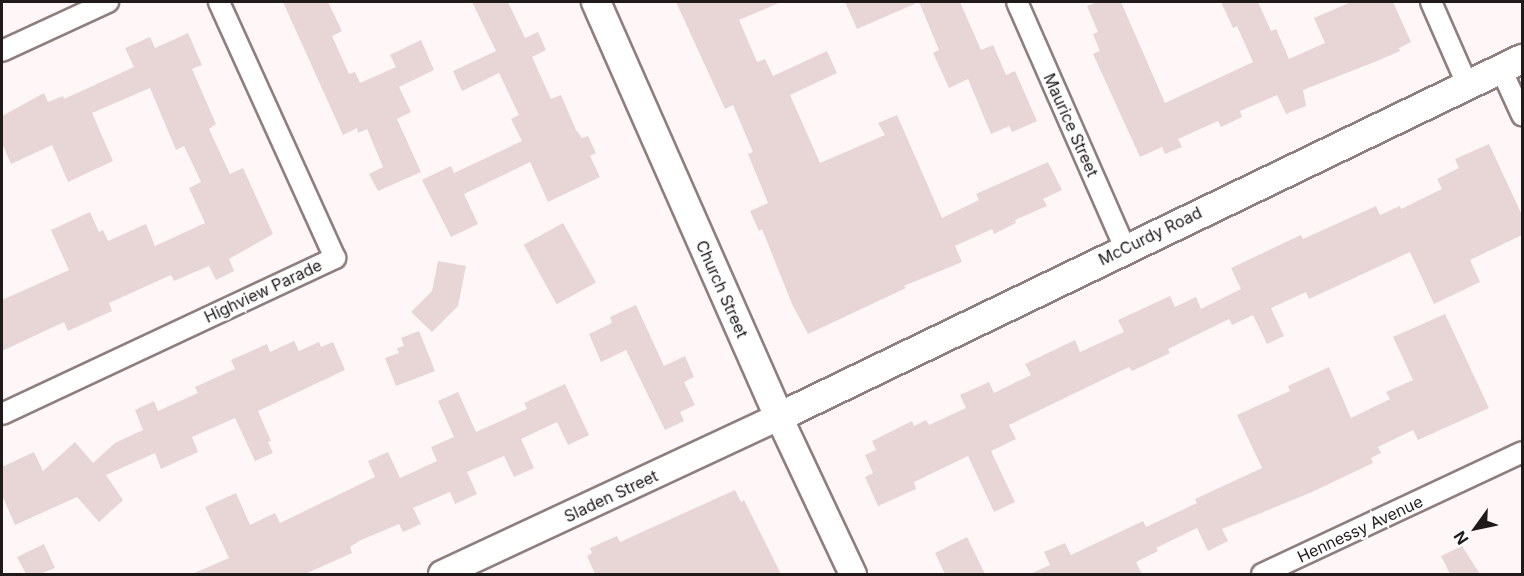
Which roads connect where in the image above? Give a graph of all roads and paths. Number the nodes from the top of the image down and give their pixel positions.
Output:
1 (108, 2) edge
2 (219, 2) edge
3 (596, 2) edge
4 (1017, 2) edge
5 (1431, 2) edge
6 (2, 51) edge
7 (1512, 64) edge
8 (1467, 84) junction
9 (1522, 115) edge
10 (1125, 248) junction
11 (2, 414) edge
12 (779, 417) junction
13 (1522, 452) edge
14 (442, 574) edge
15 (853, 574) edge
16 (1262, 574) edge

1 - 6 street
2 - 11 street, Highview Parade
3 - 12 main road, Church Street
4 - 10 street, Maurice Street
5 - 8 street
7 - 8 main road, McCurdy Road
7 - 9 street
8 - 10 main road, McCurdy Road
10 - 12 main road, McCurdy Road
12 - 14 street, Sladen Street
12 - 15 street, Church Street
13 - 16 street, Hennessy Avenue

